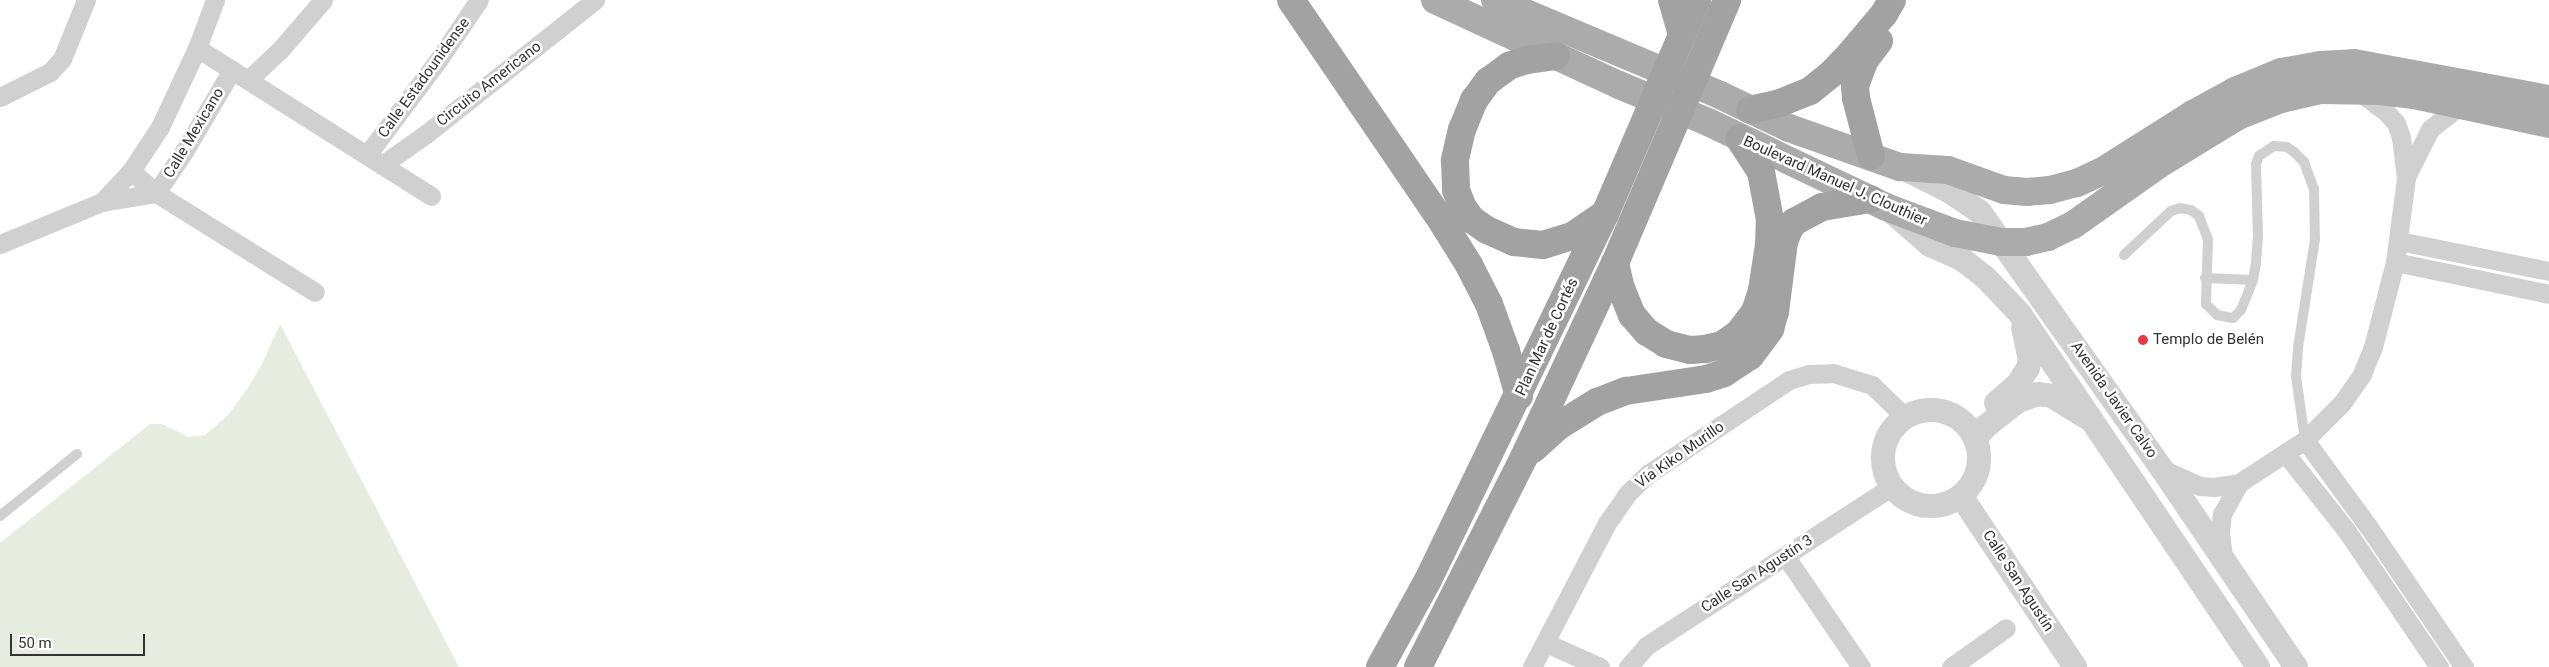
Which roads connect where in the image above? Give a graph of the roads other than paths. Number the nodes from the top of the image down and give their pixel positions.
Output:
1 (86, 0) edge
2 (215, 0) edge
3 (323, 0) edge
4 (479, 0) edge
5 (595, 0) edge
6 (1290, 0) edge
7 (1435, 0) edge
8 (1495, 0) edge
9 (1672, 0) edge
10 (1697, 0) edge
11 (1727, 0) edge
12 (1892, 0) edge
13 (1907, 0) edge
14 (1682, 35) junction
15 (197, 48) junction
16 (1556, 56) junction
17 (232, 70) junction
18 (248, 80) junction
19 (2356, 90) junction
20 (0, 97) edge
21 (2549, 99) edge
22 (2461, 105) junction
23 (1750, 110) junction
24 (2549, 124) edge
25 (1739, 138) junction
26 (1870, 156) junction
27 (375, 160) junction
28 (1900, 167) junction
29 (131, 171) junction
30 (2406, 178) junction
31 (156, 192) junction
32 (432, 196) dead end
33 (102, 202) junction
34 (1878, 203) junction
35 (1605, 214) junction
36 (2399, 241) junction
37 (0, 244) edge
38 (2124, 255) dead end
39 (2396, 262) junction
40 (1615, 263) junction
41 (2549, 271) edge
42 (2205, 278) junction
43 (2253, 280) junction
44 (315, 292) dead end
45 (2549, 294) edge
46 (2020, 314) junction
47 (1519, 396) junction
48 (1905, 417) junction
49 (2092, 421) junction
50 (1971, 432) junction
51 (2305, 440) junction
52 (2285, 453) junction
53 (77, 454) dead end
54 (1524, 457) junction
55 (2162, 469) junction
56 (2239, 483) junction
57 (1891, 486) junction
58 (1961, 496) junction
59 (0, 516) edge
60 (1786, 557) junction
61 (2222, 557) junction
62 (2006, 628) dead end
63 (1546, 643) junction
64 (1380, 667) edge
65 (1418, 667) edge
66 (1532, 667) edge
67 (1600, 667) edge
68 (1628, 667) edge
69 (1860, 667) edge
70 (1951, 667) edge
71 (2075, 667) edge
72 (2258, 667) edge
73 (2296, 667) edge
74 (2439, 667) edge
75 (2464, 667) edge

1 - 20 street
2 - 15 street
3 - 18 street
4 - 27 street, Calle Estadounidense
5 - 27 street, Circuito Americano
6 - 47 highway
7 - 16 main road, Boulevard Manuel J. Clouthier
8 - 23 main road, Boulevard Manuel J. Clouthier
9 - 14 highway
10 - 14 highway, Plan Mar de Cortés
11 - 40 highway, Plan Mar de Cortés
12 - 23 highway
13 - 26 highway
14 - 35 highway, Plan Mar de Cortés
15 - 17 street
15 - 29 street
16 - 25 main road, Boulevard Manuel J. Clouthier
16 - 35 highway
17 - 18 street
17 - 31 street, Calle Mexicano
18 - 27 street
19 - 22 main road, Boulevard Manuel J. Clouthier
19 - 30 street
19 - 34 main road, Boulevard Manuel J. Clouthier
21 - 28 main road, Boulevard Manuel J. Clouthier
22 - 24 main road, Boulevard Manuel J. Clouthier
22 - 30 street
23 - 26 main road, Boulevard Manuel J. Clouthier
25 - 34 main road, Boulevard Manuel J. Clouthier
25 - 40 highway
26 - 28 main road, Boulevard Manuel J. Clouthier
27 - 32 street
28 - 55 street, Avenida Javier Calvo
29 - 31 street, Calle Mexicano
29 - 33 street
30 - 36 street
31 - 33 street
31 - 44 street
33 - 37 street
34 - 46 street, Avenida Javier Calvo
34 - 54 highway
35 - 47 highway, Plan Mar de Cortés
36 - 39 street
36 - 41 street
38 - 42 lane
39 - 45 street
39 - 51 street
40 - 54 highway, Plan Mar de Cortés
42 - 43 lane
42 - 43 lane
43 - 51 lane
46 - 49 street, Avenida Javier Calvo
46 - 50 street
47 - 64 highway, Plan Mar de Cortés
48 - 50 street
48 - 57 street
48 - 63 street, Vía Kiko Murillo
49 - 50 street
49 - 72 street, Avenida Javier Calvo
50 - 58 street
51 - 52 street
51 - 75 street
52 - 56 street
52 - 74 street
53 - 59 lane
54 - 65 highway, Plan Mar de Cortés
55 - 56 street
55 - 61 street, Avenida Javier Calvo
56 - 61 street
57 - 58 street
57 - 60 street, Calle San Agustín 3
58 - 71 street, Calle San Agustín
60 - 68 street, Calle San Agustín 3
60 - 69 street
61 - 73 street, Avenida Javier Calvo
62 - 70 street
63 - 66 street, Vía Kiko Murillo
63 - 67 street

